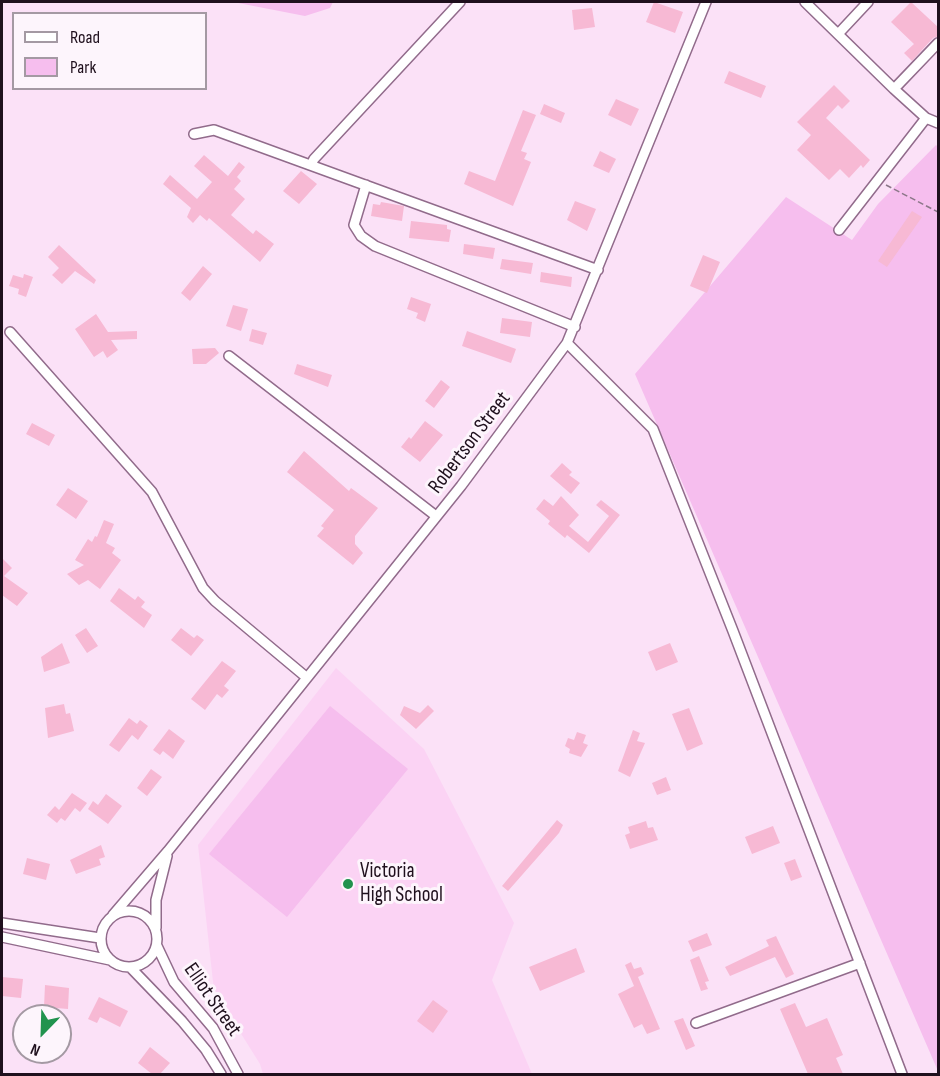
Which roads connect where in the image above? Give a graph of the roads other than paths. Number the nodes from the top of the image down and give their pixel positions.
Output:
1 (460, 2) edge
2 (706, 2) edge
3 (805, 2) edge
4 (868, 2) edge
5 (839, 33) junction
6 (939, 43) edge
7 (894, 89) junction
8 (926, 118) junction
9 (939, 123) edge
10 (194, 134) dead end
11 (311, 165) junction
12 (366, 185) junction
13 (839, 230) dead end
14 (598, 270) junction
15 (575, 327) junction
16 (10, 332) dead end
17 (567, 343) junction
18 (229, 356) dead end
19 (436, 516) junction
20 (306, 677) junction
21 (168, 851) junction
22 (113, 915) junction
23 (2, 922) edge
24 (156, 928) junction
25 (2, 938) edge
26 (100, 938) junction
27 (157, 945) junction
28 (110, 960) junction
29 (860, 963) junction
30 (130, 967) junction
31 (696, 1023) dead end
32 (220, 1074) edge
33 (238, 1074) edge
34 (902, 1074) edge

1 - 11 street
2 - 14 street, Robertson Street
3 - 5 street
4 - 5 street
5 - 7 street
6 - 7 street
7 - 8 street
8 - 9 street
8 - 13 street
10 - 11 street
11 - 12 street
12 - 14 street
12 - 15 street
14 - 15 street, Robertson Street
15 - 17 street, Robertson Street
16 - 20 street
17 - 19 street, Robertson Street
17 - 29 street
18 - 19 street
19 - 20 street, Robertson Street
20 - 21 street, Robertson Street
21 - 22 street, Robertson Street
21 - 24 street, Robertson Street
22 - 24 street
22 - 26 street
23 - 26 street
24 - 27 street
25 - 28 street
26 - 28 street
27 - 30 street
27 - 33 street, Elliot Street
28 - 30 street
29 - 31 street
29 - 34 street
30 - 32 street, Elliot Street

